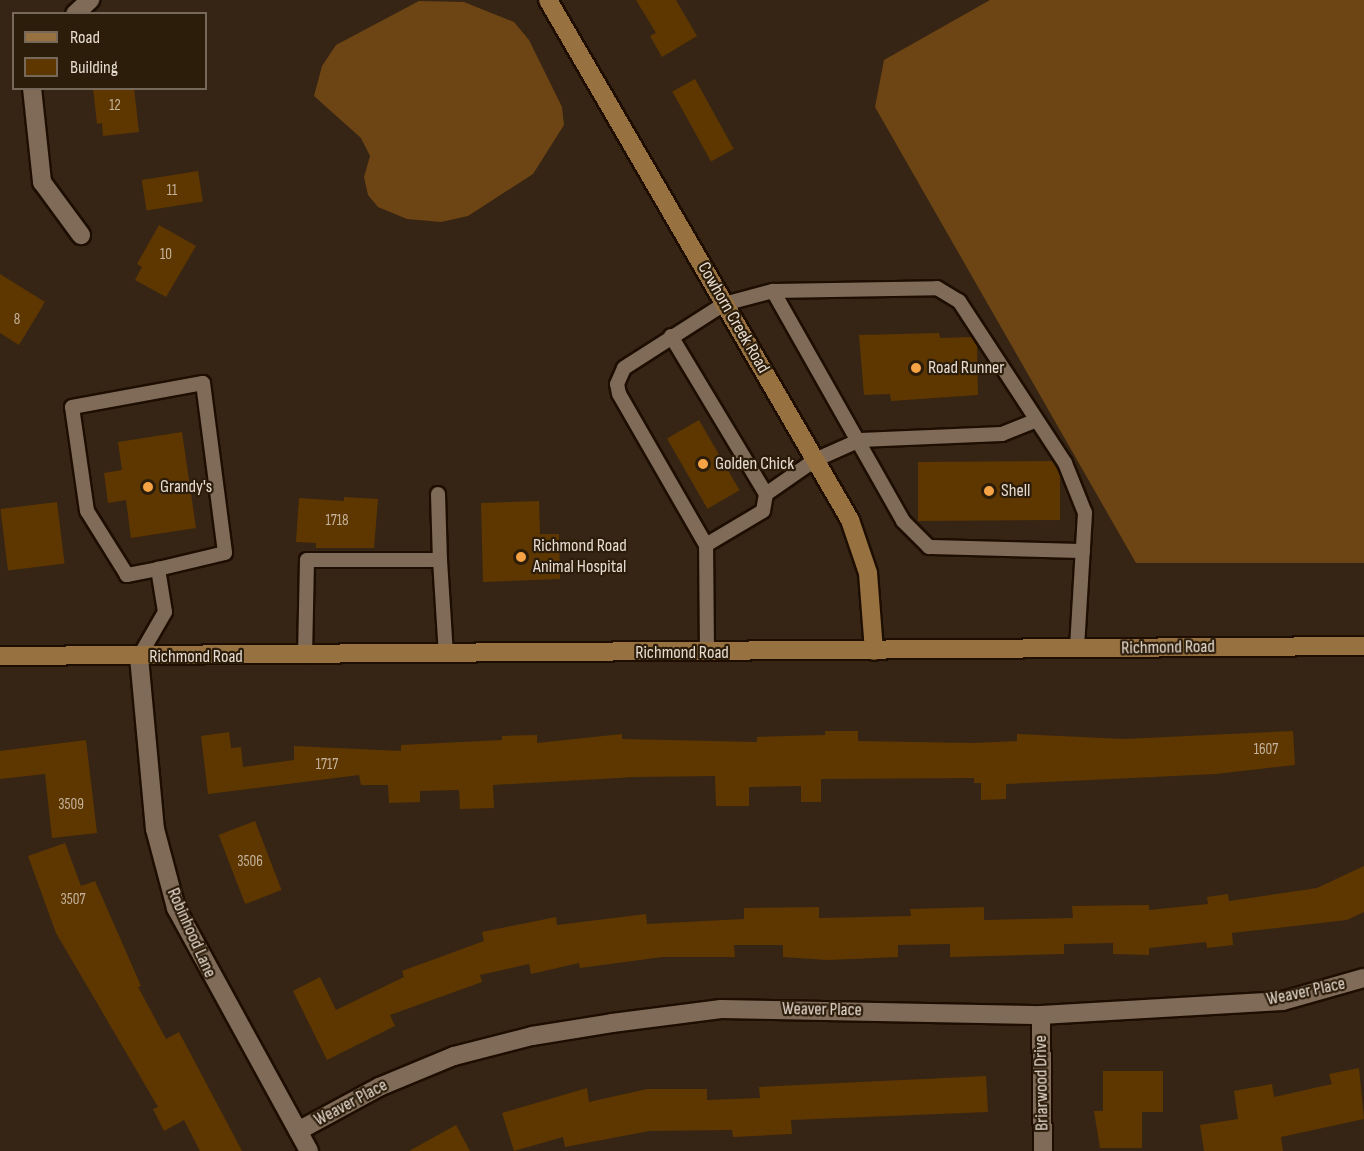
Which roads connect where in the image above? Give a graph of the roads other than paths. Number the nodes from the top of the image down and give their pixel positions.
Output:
1 (90, 0) edge
2 (548, 0) edge
3 (77, 12) edge
4 (32, 90) edge
5 (81, 236) dead end
6 (773, 291) junction
7 (724, 304) junction
8 (671, 336) junction
9 (1036, 420) junction
10 (860, 440) junction
11 (815, 460) junction
12 (438, 494) dead end
13 (765, 494) junction
14 (705, 545) junction
15 (1083, 551) junction
16 (440, 560) junction
17 (159, 569) junction
18 (1364, 646) edge
19 (1077, 649) junction
20 (874, 651) junction
21 (707, 653) junction
22 (446, 655) junction
23 (0, 656) edge
24 (305, 656) junction
25 (140, 657) junction
26 (1364, 978) edge
27 (1041, 1015) junction
28 (298, 1131) junction
29 (309, 1151) edge
30 (1043, 1151) edge

1 - 3 street
2 - 7 main road, Cowhorn Creek Road
4 - 5 street
6 - 7 lane
6 - 9 lane
6 - 10 lane
7 - 8 lane
7 - 11 main road, Cowhorn Creek Road
8 - 13 lane
8 - 14 lane
9 - 10 lane
9 - 15 lane
10 - 11 lane
10 - 15 lane
11 - 13 lane
11 - 20 main road, Cowhorn Creek Road
12 - 16 lane
13 - 14 lane
14 - 21 lane
15 - 19 lane
16 - 22 lane
16 - 24 lane
17 - 17 lane
17 - 25 lane
18 - 19 main road, Richmond Road
19 - 20 main road, Richmond Road
20 - 21 main road, Richmond Road
21 - 22 main road, Richmond Road
22 - 24 main road, Richmond Road
23 - 25 main road, Richmond Road
24 - 25 main road, Richmond Road
25 - 28 street, Robinhood Lane
26 - 27 street, Weaver Place
27 - 28 street, Weaver Place
27 - 30 street, Briarwood Drive
28 - 29 street, Robinhood Lane

